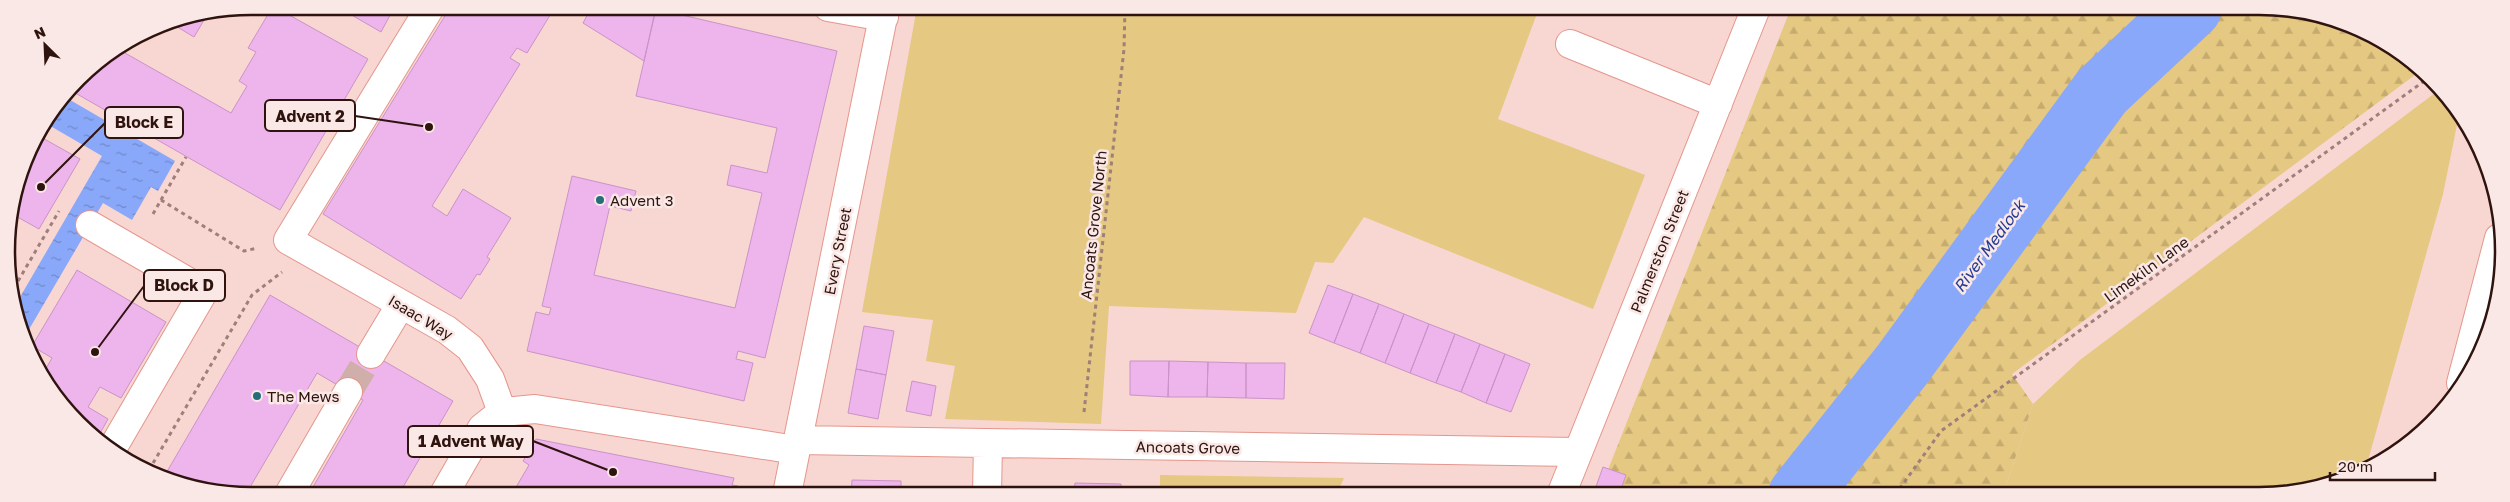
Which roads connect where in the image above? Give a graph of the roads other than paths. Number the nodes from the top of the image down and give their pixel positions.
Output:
1 (425, 15) edge
2 (883, 15) edge
3 (1753, 15) edge
4 (1570, 44) dead end
5 (1718, 104) junction
6 (90, 225) dead end
7 (2495, 254) edge
8 (401, 304) junction
9 (371, 354) tunnel mouth
10 (2466, 364) edge
11 (348, 392) tunnel mouth
12 (502, 412) junction
13 (115, 444) edge
14 (988, 444) junction
15 (797, 445) junction
16 (1577, 452) junction
17 (293, 487) edge
18 (448, 487) edge
19 (788, 487) edge
20 (987, 487) edge
21 (1564, 487) edge

1 - 8 street, Isaac Way
2 - 15 street, Every Street
3 - 5 street, Palmerston Street
4 - 5 street
5 - 16 street, Palmerston Street
6 - 13 street
7 - 10 street
8 - 9 street
8 - 12 street, Isaac Way
11 - 17 street
12 - 15 street
12 - 18 street
14 - 15 street, Ancoats Grove
14 - 16 street, Ancoats Grove
14 - 20 street
15 - 19 street, Every Street
16 - 21 street, Palmerston Street

